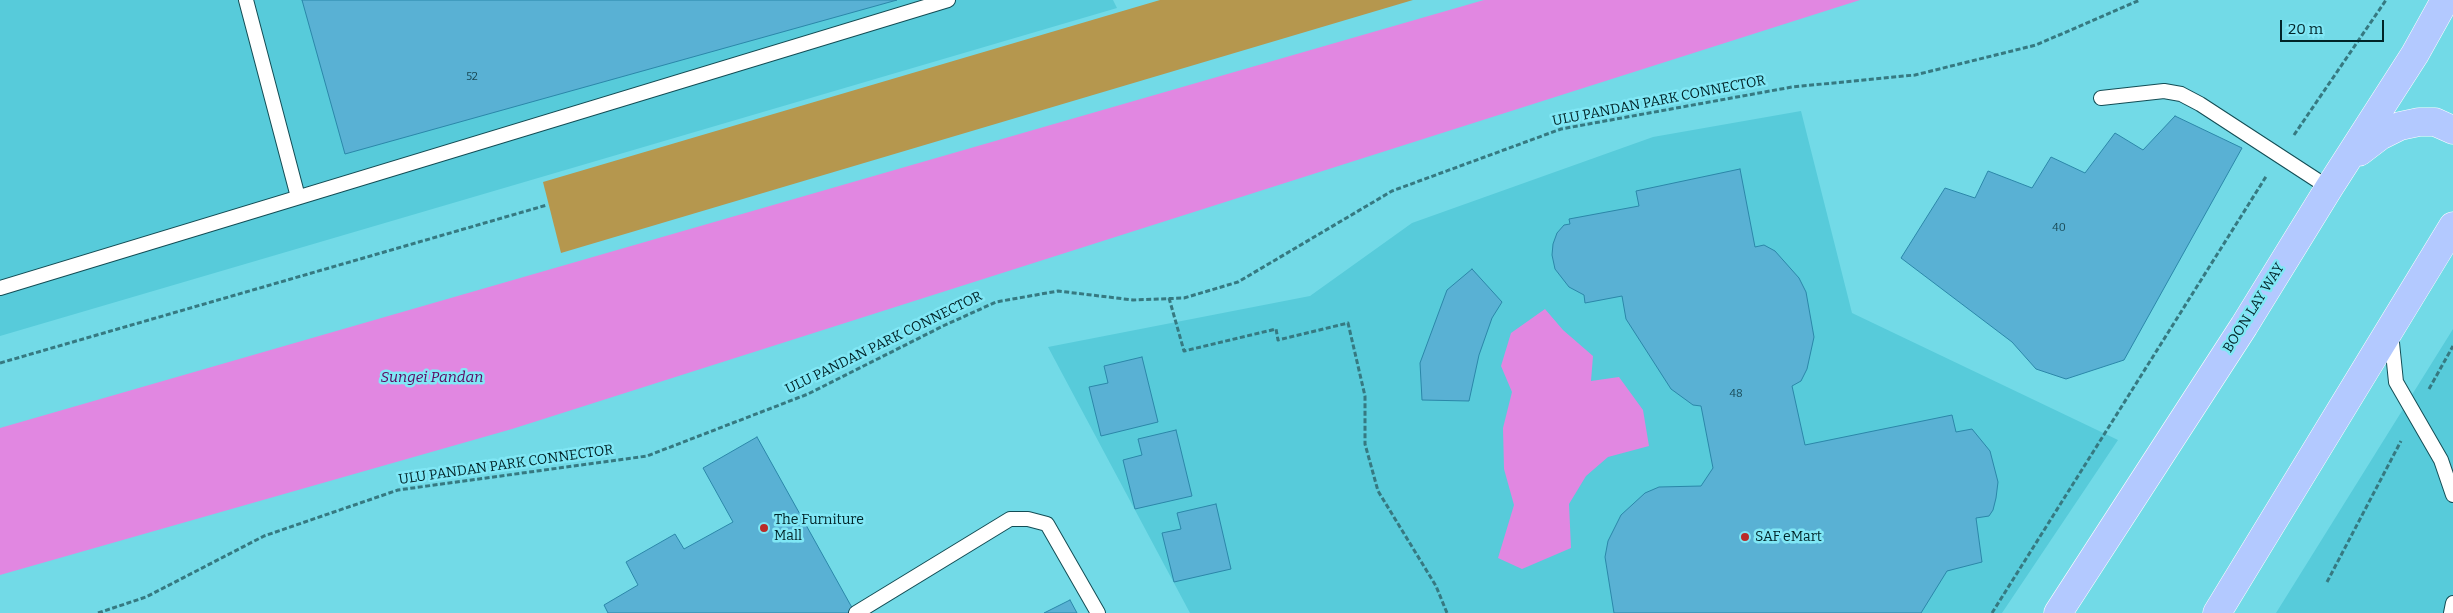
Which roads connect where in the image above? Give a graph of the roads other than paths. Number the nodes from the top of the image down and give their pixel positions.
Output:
1 (246, 0) edge
2 (948, 0) edge
3 (2446, 0) edge
4 (2101, 98) dead end
5 (2453, 130) edge
6 (2348, 160) junction
7 (2329, 188) junction
8 (298, 197) junction
9 (2453, 226) edge
10 (0, 288) edge
11 (2391, 327) junction
12 (2453, 495) edge
13 (2453, 603) edge
14 (856, 613) edge
15 (1098, 613) edge
16 (2058, 613) edge
17 (2217, 613) edge
18 (2451, 613) edge

1 - 8 lane
2 - 8 lane
3 - 6 main road, BOON LAY WAY
4 - 7 lane
5 - 6 main road
6 - 7 main road, BOON LAY WAY
7 - 16 main road, BOON LAY WAY
8 - 10 lane
9 - 11 main road
11 - 12 lane
11 - 17 main road
13 - 18 lane
14 - 15 lane

